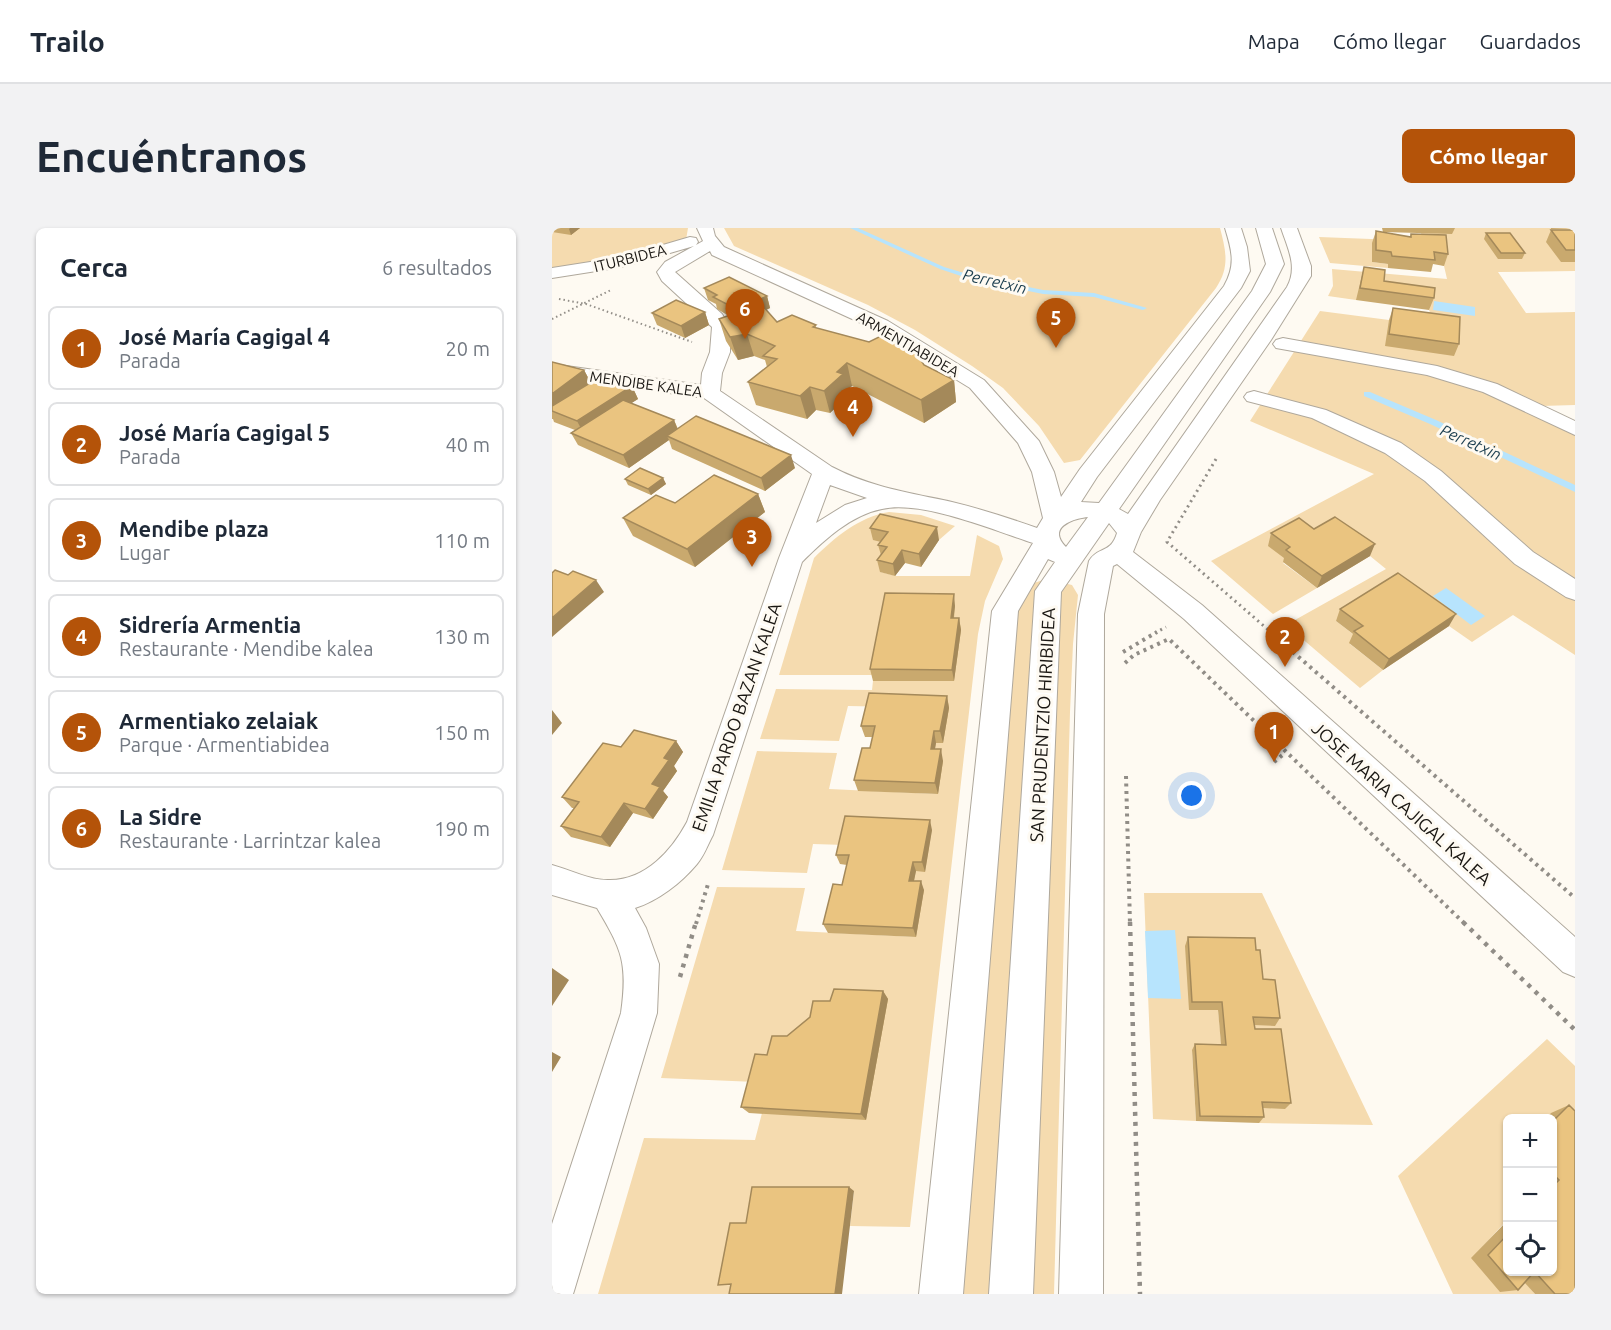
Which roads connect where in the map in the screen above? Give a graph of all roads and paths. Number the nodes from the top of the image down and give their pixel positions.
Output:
1 (1233, 228) edge
2 (1264, 228) edge
3 (1289, 228) edge
4 (708, 236) edge
5 (552, 273) edge
6 (552, 297) edge
7 (1283, 344) dead end
8 (720, 352) junction
9 (552, 370) edge
10 (710, 393) junction
11 (1254, 397) dead end
12 (1575, 429) edge
13 (1216, 458) dead end
14 (823, 474) junction
15 (899, 499) junction
16 (1106, 512) junction
17 (1079, 540) junction
18 (791, 558) junction
19 (1575, 591) edge
20 (1193, 612) junction
21 (1103, 671) junction
22 (1285, 753) junction
23 (1274, 762) dead end
24 (1126, 766) dead end
25 (710, 877) dead end
26 (552, 880) edge
27 (609, 896) junction
28 (1575, 898) edge
29 (1575, 960) edge
30 (680, 978) dead end
31 (1575, 1030) edge
32 (552, 1291) edge
33 (941, 1294) edge
34 (1011, 1294) edge
35 (1082, 1294) edge
36 (1140, 1294) edge

1 - 17 street, SAN PRUDENTZIO HIRIBIDEA
2 - 16 street, SAN PRUDENTZIO HIRIBIDEA
3 - 17 street, SAN PRUDENTZIO HIRIBIDEA
4 - 5 street, ITURBIDEA
4 - 8 street
4 - 17 street, ARMENTIABIDEA
6 - 8 path
7 - 12 street
8 - 10 street
9 - 10 street, MENDIBE KALEA
10 - 14 street, MENDIBE KALEA
11 - 19 street
13 - 28 path
14 - 15 street, MENDIBE KALEA
14 - 18 street
15 - 17 street, MENDIBE KALEA
15 - 18 street, EMILIA PARDO BAZAN KALEA
16 - 17 street, SAN PRUDENTZIO HIRIBIDEA
16 - 17 street
16 - 17 street, JOSE MARIA CAJIGAL KALEA
17 - 20 street, JOSE MARIA CAJIGAL KALEA
17 - 21 street, SAN PRUDENTZIO HIRIBIDEA
17 - 33 street, SAN PRUDENTZIO HIRIBIDEA
17 - 34 street, SAN PRUDENTZIO HIRIBIDEA
18 - 27 street, EMILIA PARDO BAZAN KALEA
20 - 21 path
20 - 29 street, JOSE MARIA CAJIGAL KALEA
21 - 22 path
21 - 35 street, SAN PRUDENTZIO HIRIBIDEA
22 - 23 path
22 - 31 path
24 - 36 path
25 - 30 path
26 - 27 street
27 - 32 street

